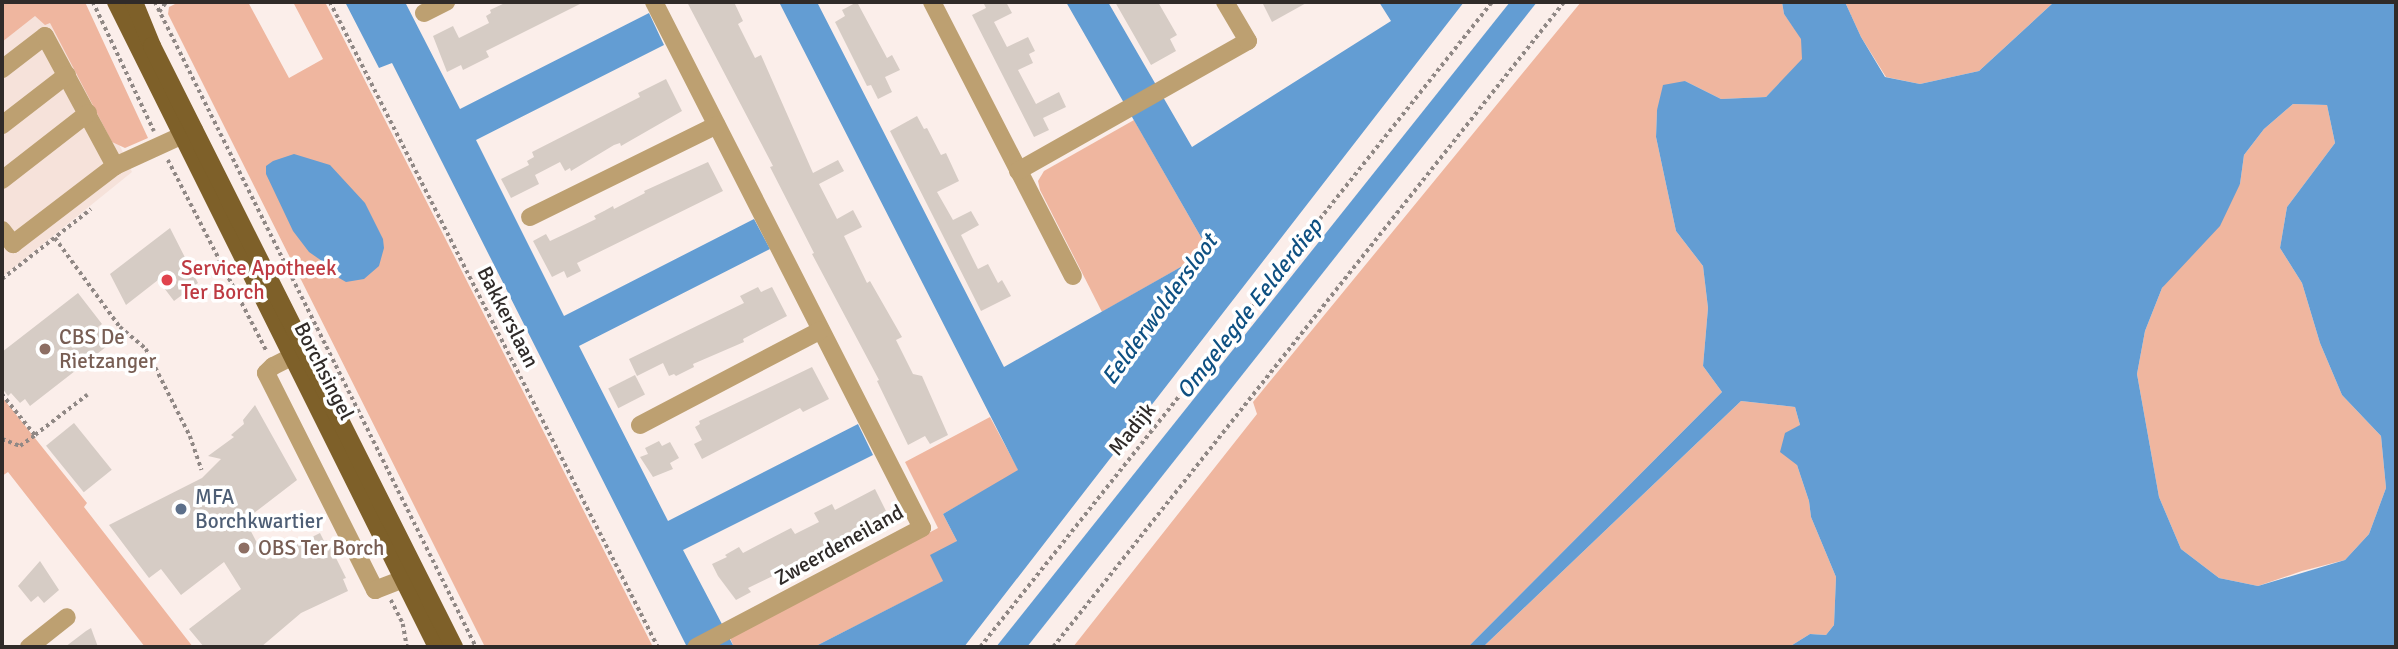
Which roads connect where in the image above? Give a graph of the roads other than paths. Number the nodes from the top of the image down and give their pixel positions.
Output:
1 (446, 2) edge
2 (654, 2) edge
3 (932, 2) edge
4 (1225, 2) edge
5 (125, 3) edge
6 (424, 13) dead end
7 (2, 69) edge
8 (67, 75) junction
9 (88, 113) junction
10 (2, 125) edge
11 (717, 125) junction
12 (188, 133) junction
13 (115, 166) junction
14 (1018, 171) junction
15 (2, 180) edge
16 (530, 217) dead end
17 (2, 230) edge
18 (1073, 276) dead end
19 (821, 330) junction
20 (298, 353) junction
21 (640, 425) dead end
22 (410, 577) junction
23 (68, 617) dead end
24 (29, 647) edge
25 (437, 647) edge
26 (454, 647) edge
27 (696, 647) edge

1 - 6 street
2 - 11 street, Zweerdeneiland
3 - 14 street
4 - 14 street
5 - 12 main road, Borchsingel
7 - 8 street
8 - 9 street
8 - 10 street
9 - 13 street
9 - 15 street
11 - 16 street
11 - 19 street, Zweerdeneiland
12 - 13 street
12 - 20 main road, Borchsingel
13 - 17 street
14 - 18 street
19 - 21 street
19 - 27 street, Zweerdeneiland
20 - 22 main road, Borchsingel
20 - 22 street
22 - 25 main road, Borchsingel
22 - 26 main road, Borchsingel
23 - 24 street

